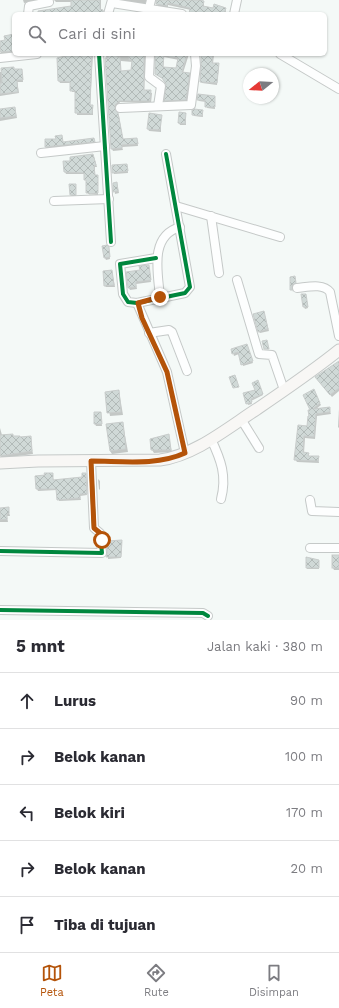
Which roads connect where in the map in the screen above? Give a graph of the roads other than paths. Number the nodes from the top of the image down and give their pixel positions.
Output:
1 (237, 0) edge
2 (112, 1) edge
3 (49, 2) dead end
4 (150, 4) edge
5 (28, 12) edge
6 (109, 12) edge
7 (158, 12) edge
8 (234, 12) edge
9 (19, 56) edge
10 (99, 56) edge
11 (150, 56) edge
12 (195, 56) edge
13 (283, 56) edge
14 (0, 58) edge
15 (339, 89) edge
16 (158, 106) junction
17 (120, 108) dead end
18 (105, 146) junction
19 (41, 153) dead end
20 (166, 154) dead end
21 (109, 199) junction
22 (54, 201) dead end
23 (176, 206) junction
24 (211, 216) junction
25 (180, 227) junction
26 (280, 237) dead end
27 (111, 242) dead end
28 (156, 258) junction
29 (219, 273) dead end
30 (237, 280) dead end
31 (297, 288) dead end
32 (160, 297) junction
33 (138, 303) junction
34 (149, 333) junction
35 (339, 336) edge
36 (339, 350) edge
37 (187, 371) dead end
38 (284, 390) junction
39 (241, 419) junction
40 (211, 439) junction
41 (259, 448) dead end
42 (185, 453) junction
43 (91, 461) junction
44 (0, 463) edge
45 (221, 499) dead end
46 (310, 500) dead end
47 (339, 512) edge
48 (310, 548) dead end
49 (339, 548) edge
50 (0, 551) edge
51 (0, 610) edge
52 (208, 616) dead end

1 - 8 street
2 - 4 street
2 - 6 street
3 - 5 street
4 - 7 street
9 - 14 street
10 - 18 street
11 - 16 street
12 - 16 street
13 - 15 street
16 - 17 street
18 - 19 street
18 - 21 street
20 - 23 street
21 - 22 street
21 - 27 street
23 - 24 street
23 - 25 street
24 - 26 street
24 - 29 street
25 - 28 street
25 - 32 street
28 - 32 street
28 - 33 street
30 - 38 street
31 - 35 street
32 - 33 street
33 - 34 street
34 - 37 street
34 - 42 street
36 - 38 main road
38 - 39 main road
39 - 40 main road
39 - 41 street
40 - 42 main road
40 - 45 street
42 - 43 main road
43 - 44 main road
43 - 50 street
46 - 47 street
48 - 49 street
51 - 52 street

